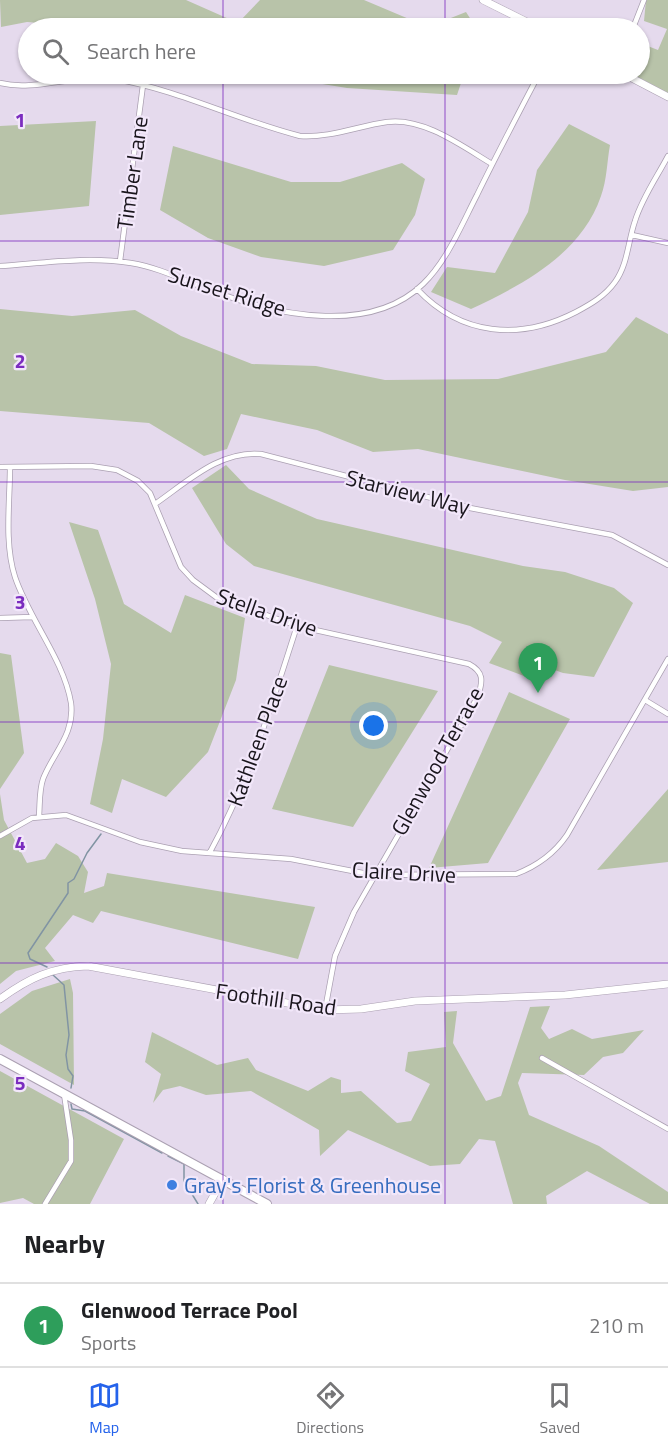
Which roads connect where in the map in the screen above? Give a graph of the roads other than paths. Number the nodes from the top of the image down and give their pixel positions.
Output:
1 (483, 0) edge
2 (644, 0) edge
3 (519, 18) edge
4 (637, 18) edge
5 (0, 83) edge
6 (38, 84) edge
7 (136, 84) edge
8 (534, 84) edge
9 (643, 84) edge
10 (143, 85) junction
11 (668, 97) edge
12 (668, 156) edge
13 (492, 164) junction
14 (632, 235) junction
15 (668, 243) edge
16 (120, 261) junction
17 (0, 266) edge
18 (417, 289) junction
19 (0, 467) edge
20 (10, 467) junction
21 (156, 504) junction
22 (668, 565) edge
23 (32, 617) junction
24 (0, 618) edge
25 (297, 626) junction
26 (668, 659) edge
27 (482, 677) joint
28 (645, 700) junction
29 (668, 714) edge
30 (39, 816) junction
31 (0, 836) edge
32 (210, 852) junction
33 (373, 875) junction
34 (668, 984) edge
35 (0, 999) edge
36 (324, 1010) junction
37 (543, 1058) dead end
38 (0, 1059) edge
39 (64, 1094) junction
40 (668, 1130) edge
41 (223, 1179) junction
42 (45, 1204) edge
43 (209, 1204) edge
44 (267, 1204) edge

1 - 3 street
2 - 4 street
5 - 6 street
7 - 10 street
8 - 13 street, Sunset Ridge
9 - 11 street
10 - 13 street
10 - 16 street, Timber Lane
12 - 14 street
13 - 18 street, Sunset Ridge
14 - 15 street
14 - 18 street
16 - 17 street, Sunset Ridge
16 - 18 street, Sunset Ridge
19 - 20 street, Stella Drive
20 - 21 street, Stella Drive
20 - 23 street
21 - 22 street, Starview Way
21 - 25 street, Stella Drive
23 - 24 street
23 - 30 street
25 - 27 street, Stella Drive
25 - 32 street, Kathleen Place
26 - 28 street, Claire Drive
27 - 33 street, Glenwood Terrace
28 - 29 street
28 - 33 street, Claire Drive
30 - 31 street, Claire Drive
30 - 32 street, Claire Drive
32 - 33 street, Claire Drive
33 - 36 street, Glenwood Terrace
34 - 36 street, Foothill Road
35 - 36 street, Foothill Road
37 - 40 street
38 - 39 highway
39 - 41 highway
39 - 42 street
41 - 43 street
41 - 44 highway

